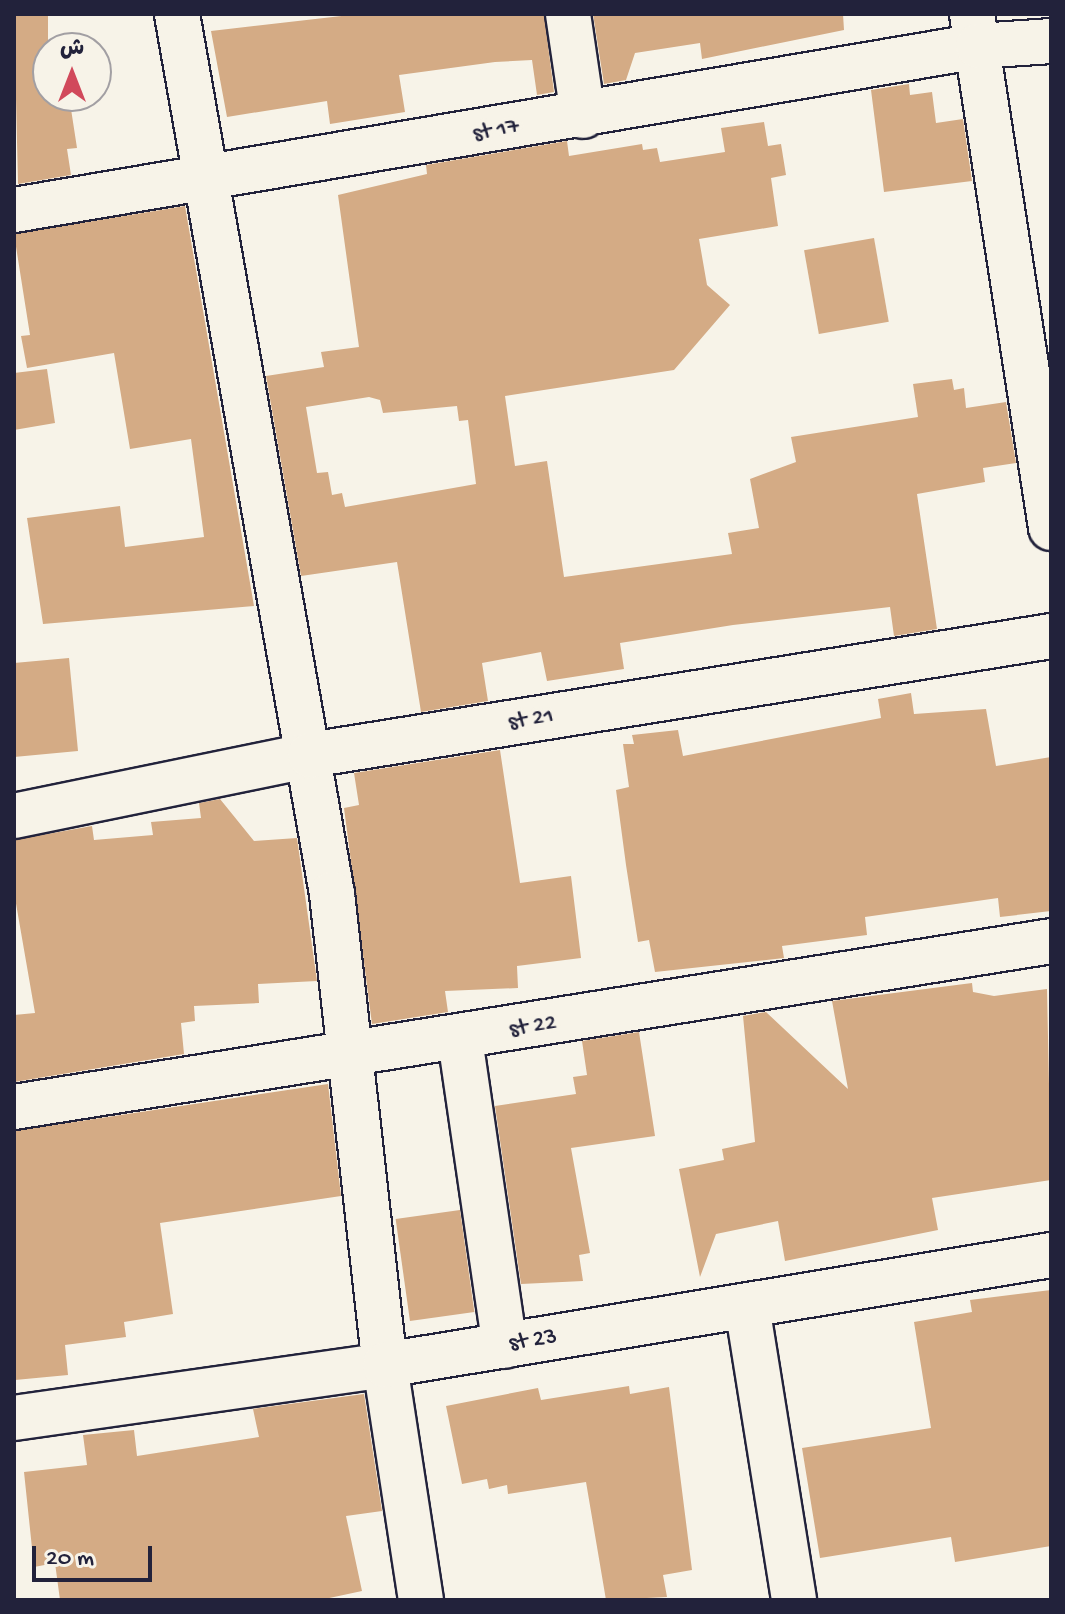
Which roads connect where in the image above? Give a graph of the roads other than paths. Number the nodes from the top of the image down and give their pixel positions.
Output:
1 (177, 14) edge
2 (568, 14) edge
3 (975, 30) edge
4 (1051, 41) edge
5 (583, 116) junction
6 (205, 182) junction
7 (14, 210) edge
8 (1051, 528) edge
9 (1051, 636) edge
10 (310, 755) junction
11 (14, 816) edge
12 (1051, 941) edge
13 (460, 1039) junction
14 (354, 1056) junction
15 (14, 1107) edge
16 (1051, 1255) edge
17 (747, 1306) junction
18 (505, 1346) junction
19 (385, 1365) junction
20 (14, 1418) edge
21 (421, 1600) edge
22 (794, 1600) edge

1 - 6 street
2 - 5 street
3 - 4 street, st 17
3 - 5 street, st 17
3 - 8 street
5 - 6 street, st 17
6 - 7 street, st 17
6 - 10 street
9 - 10 street, st 21
10 - 11 street, st 21
10 - 14 street
12 - 13 street, st 22
13 - 14 street, st 22
13 - 18 street
14 - 15 street, st 22
14 - 19 street
16 - 17 street, st 23
17 - 18 street, st 23
17 - 22 street
18 - 19 street, st 23
19 - 20 street, st 23
19 - 21 street

